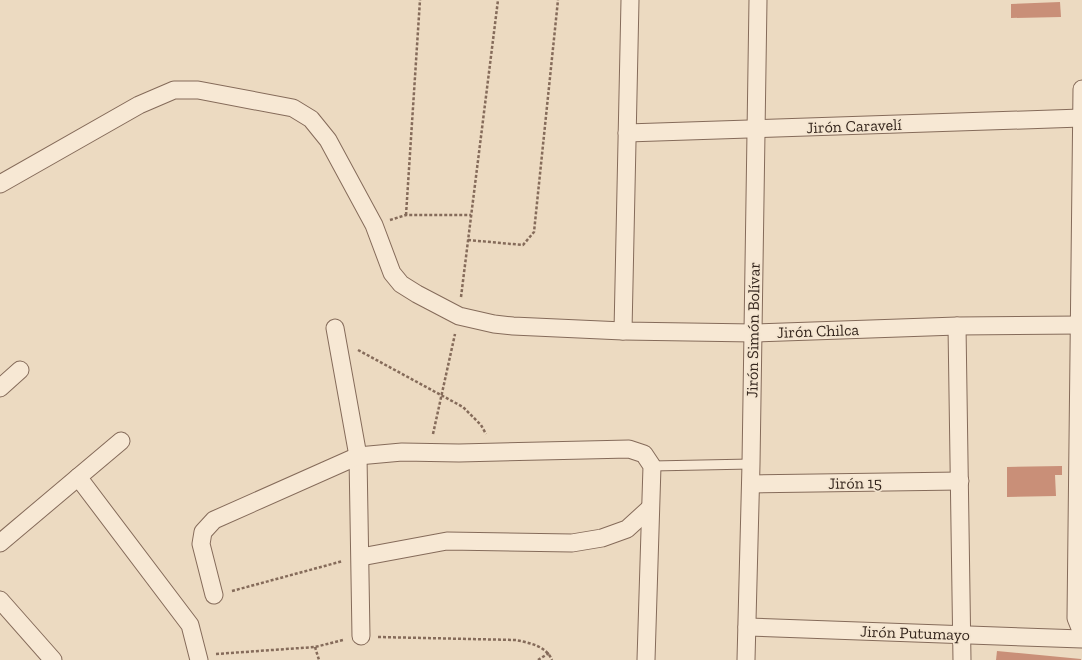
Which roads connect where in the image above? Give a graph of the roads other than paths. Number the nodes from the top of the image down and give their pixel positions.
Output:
1 (630, 0) edge
2 (758, 0) edge
3 (1082, 89) edge
4 (1081, 118) junction
5 (756, 129) junction
6 (627, 133) junction
7 (0, 184) edge
8 (1080, 325) edge
9 (957, 326) junction
10 (335, 328) road end
11 (623, 331) junction
12 (754, 333) junction
13 (20, 370) dead end
14 (0, 388) edge
15 (121, 441) dead end
16 (358, 456) junction
17 (751, 464) junction
18 (652, 466) junction
19 (78, 477) junction
20 (960, 481) junction
21 (751, 484) junction
22 (650, 508) junction
23 (0, 543) edge
24 (361, 557) junction
25 (214, 595) road end
26 (0, 600) edge
27 (747, 626) junction
28 (1082, 633) edge
29 (962, 635) junction
30 (361, 636) road end
31 (1082, 639) edge
32 (198, 658) edge
33 (53, 660) edge
34 (646, 660) edge
35 (746, 660) edge
36 (962, 660) edge

1 - 6 street
2 - 5 street, Jirón Simón Bolívar
3 - 4 street
4 - 5 street, Jirón Caravelí
4 - 8 street
5 - 6 street, Jirón Caravelí
5 - 12 street, Jirón Simón Bolívar
6 - 11 street
7 - 11 street, Jirón Chilca
8 - 9 street, Jirón Chilca
8 - 28 street
9 - 12 street, Jirón Chilca
9 - 20 street
10 - 16 street
11 - 12 street, Jirón Chilca
12 - 17 street, Jirón Simón Bolívar
13 - 14 street
15 - 19 street
16 - 18 street
16 - 24 street
16 - 25 street
17 - 18 lane
17 - 21 street, Jirón Simón Bolívar
18 - 22 street
19 - 23 street
19 - 32 street
20 - 21 street, Jirón 15
20 - 29 street
21 - 27 street, Jirón Simón Bolívar
22 - 24 street
22 - 34 street
24 - 30 street
26 - 33 street
27 - 29 street, Jirón Putumayo
27 - 35 street, Jirón Simón Bolívar
29 - 31 street, Jirón Putumayo
29 - 36 street

